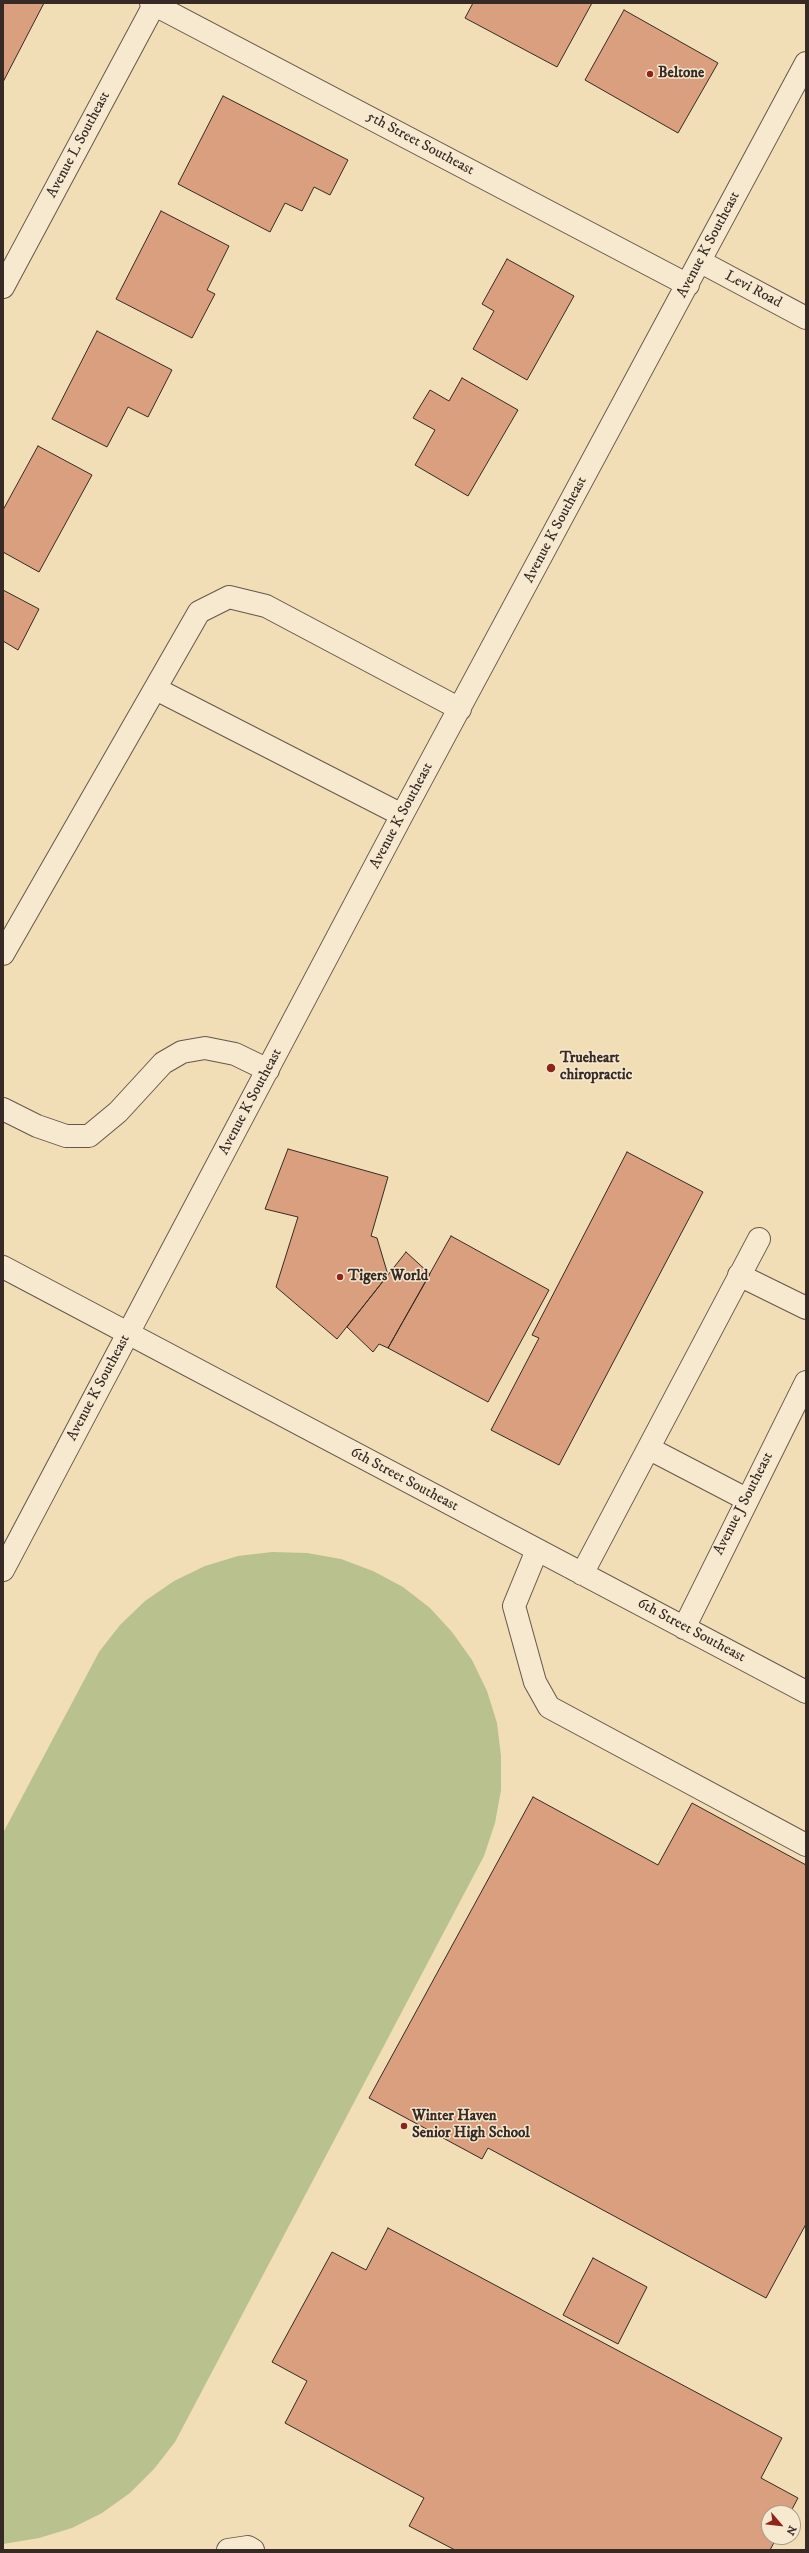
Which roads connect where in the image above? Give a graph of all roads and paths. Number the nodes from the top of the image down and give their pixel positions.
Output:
1 (153, 4) edge
2 (806, 63) edge
3 (701, 262) junction
4 (688, 285) junction
5 (3, 286) edge
6 (806, 318) edge
7 (156, 689) junction
8 (460, 709) junction
9 (402, 815) junction
10 (3, 954) edge
11 (268, 1070) junction
12 (3, 1110) edge
13 (758, 1239) dead end
14 (3, 1267) edge
15 (739, 1275) junction
16 (806, 1308) edge
17 (128, 1334) junction
18 (806, 1382) edge
19 (650, 1449) junction
20 (746, 1499) junction
21 (537, 1550) junction
22 (3, 1570) edge
23 (582, 1574) junction
24 (684, 1628) junction
25 (806, 1692) edge
26 (806, 1845) edge
27 (228, 2550) edge
28 (253, 2550) edge

1 - 4 street, 5th Street Southeast
1 - 5 street, Avenue L Southeast
2 - 3 street, Avenue K Southeast
3 - 4 street, Avenue K Southeast
3 - 6 street, Levi Road
4 - 8 street, Avenue K Southeast
7 - 8 street
7 - 9 street
7 - 10 street
8 - 9 street, Avenue K Southeast
9 - 11 street, Avenue K Southeast
11 - 12 street
11 - 17 street, Avenue K Southeast
13 - 15 street
14 - 17 street, 6th Street Southeast
15 - 16 street
15 - 19 street
17 - 21 street, 6th Street Southeast
17 - 22 street, Avenue K Southeast
18 - 20 street, Avenue J Southeast
19 - 20 street
19 - 23 street
20 - 24 street, Avenue J Southeast
21 - 23 street, 6th Street Southeast
21 - 26 street
23 - 24 street, 6th Street Southeast
24 - 25 street, 6th Street Southeast
27 - 28 street

